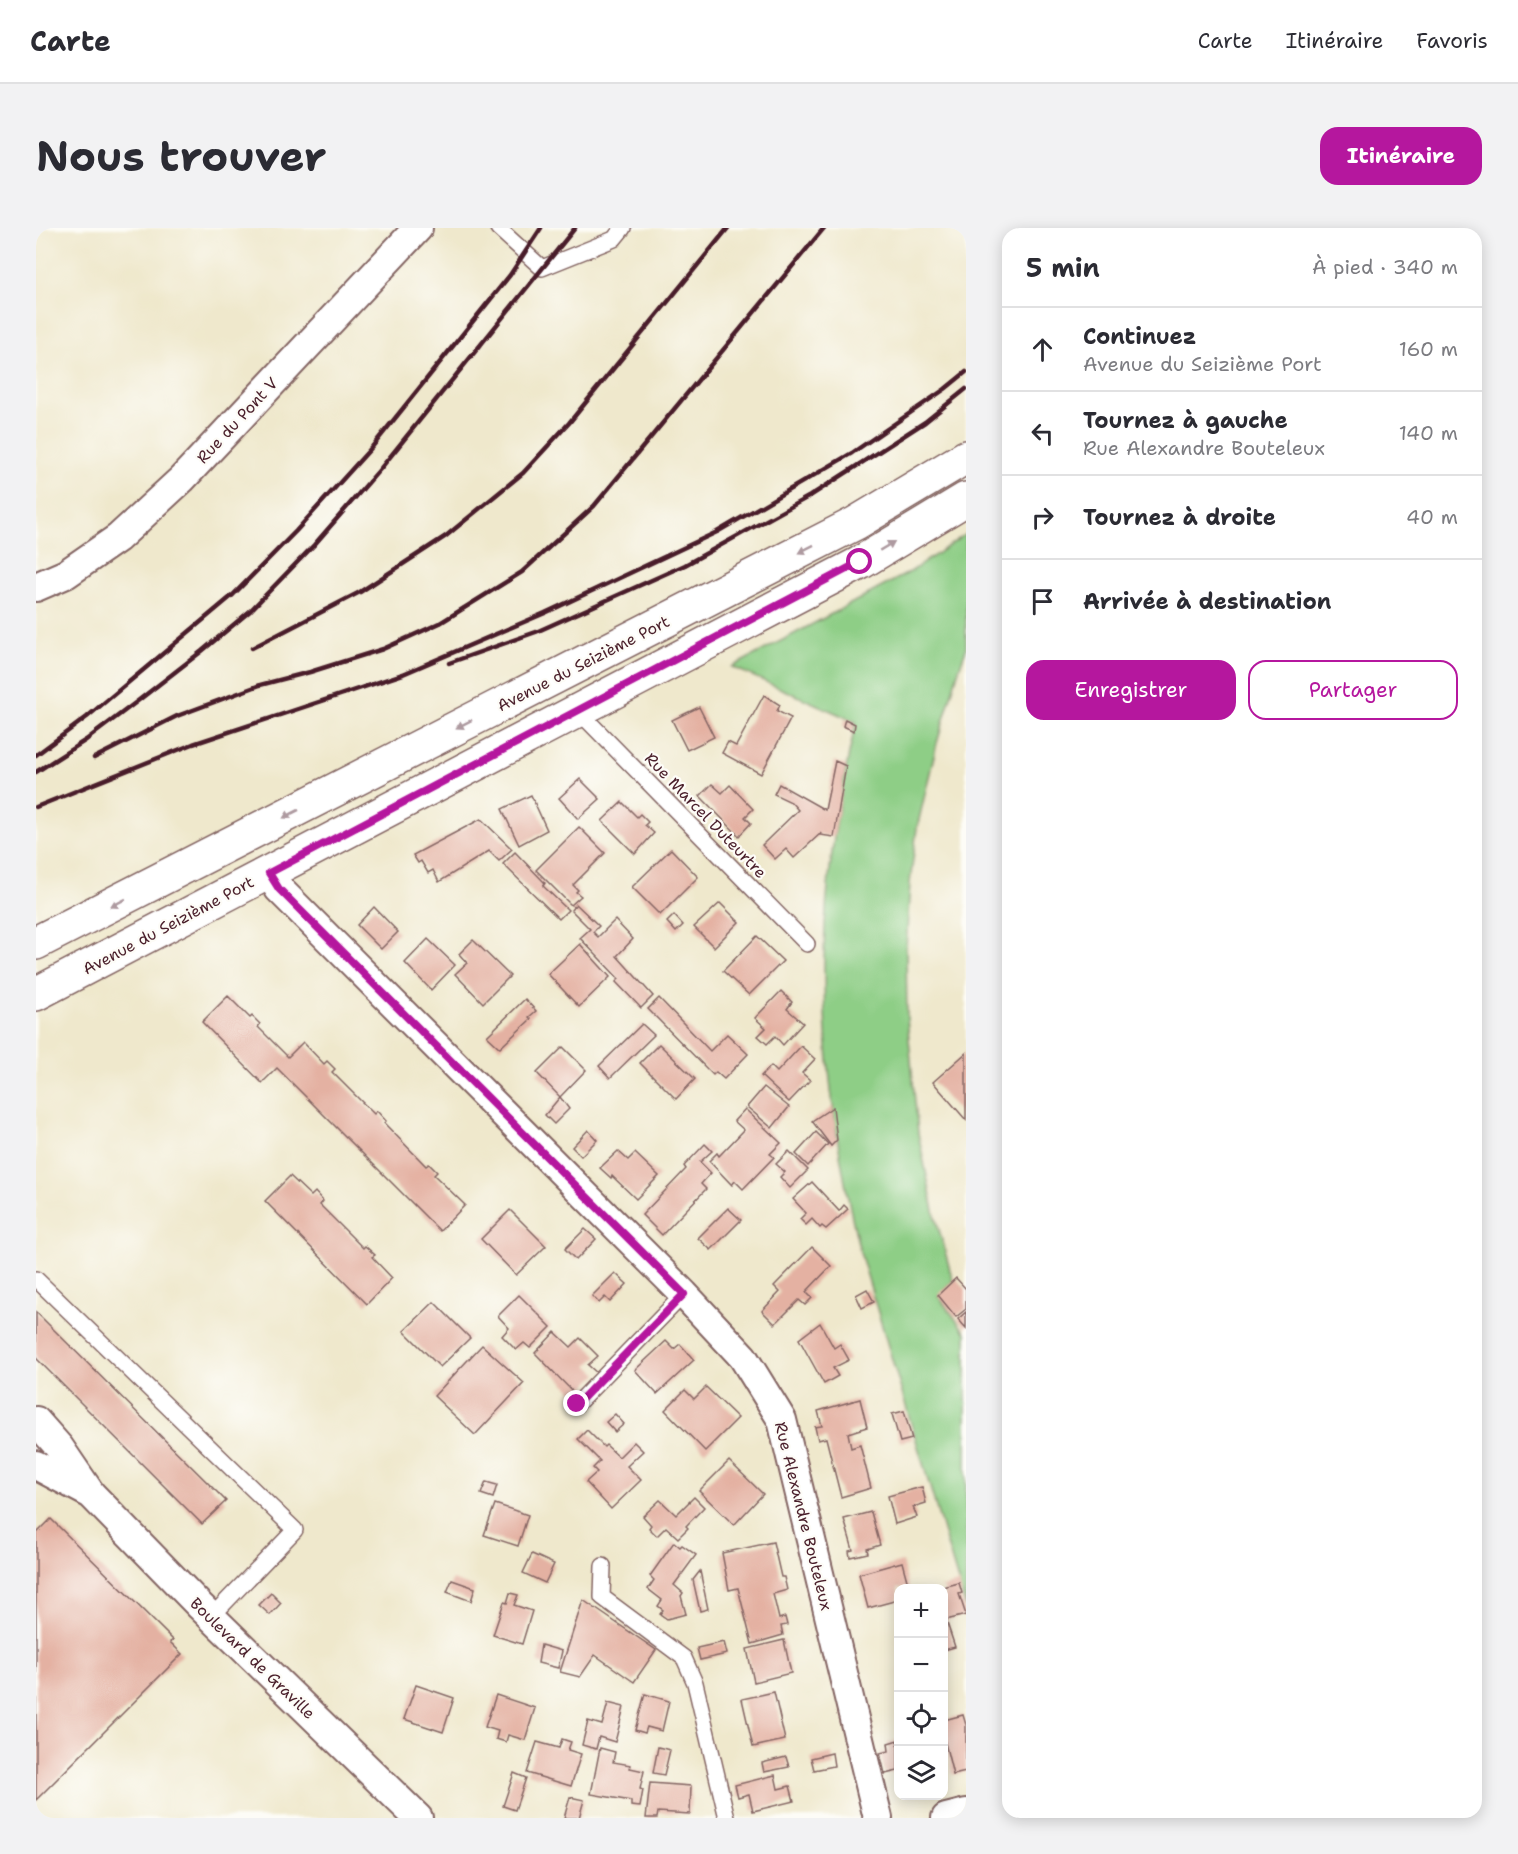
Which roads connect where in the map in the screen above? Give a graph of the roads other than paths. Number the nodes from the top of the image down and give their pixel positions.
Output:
1 (418, 228) edge
2 (498, 228) edge
3 (623, 228) edge
4 (966, 457) edge
5 (966, 499) edge
6 (36, 587) edge
7 (581, 710) junction
8 (269, 873) junction
9 (73, 926) junction
10 (36, 944) edge
11 (807, 944) dead end
12 (36, 958) edge
13 (36, 994) edge
14 (36, 1279) edge
15 (684, 1294) junction
16 (577, 1404) dead end
17 (36, 1421) edge
18 (36, 1465) edge
19 (91, 1494) junction
20 (603, 1566) dead end
21 (211, 1617) junction
22 (966, 1813) edge
23 (418, 1815) edge
24 (727, 1818) edge
25 (878, 1818) edge
26 (946, 1818) edge

1 - 6 street, Rue du Pont V
2 - 3 lane
4 -> 9 main road, Avenue du Seizième Port
7 -> 5 main road, Avenue du Seizième Port
7 - 8 main road, Avenue du Seizième Port
7 - 11 lane, Rue Marcel Duteurtre
8 - 13 main road, Avenue du Seizième Port
8 - 15 street, Rue Alexandre Bouteleux
9 - 10 main road, Avenue du Seizième Port
9 - 12 main road
14 - 21 lane
15 - 16 lane
15 - 25 street, Rue Alexandre Bouteleux
17 - 19 street, Boulevard de Graville
18 - 19 street, Boulevard de Graville
19 - 21 street, Boulevard de Graville
20 - 24 lane
21 - 23 street, Boulevard de Graville
22 - 26 street

